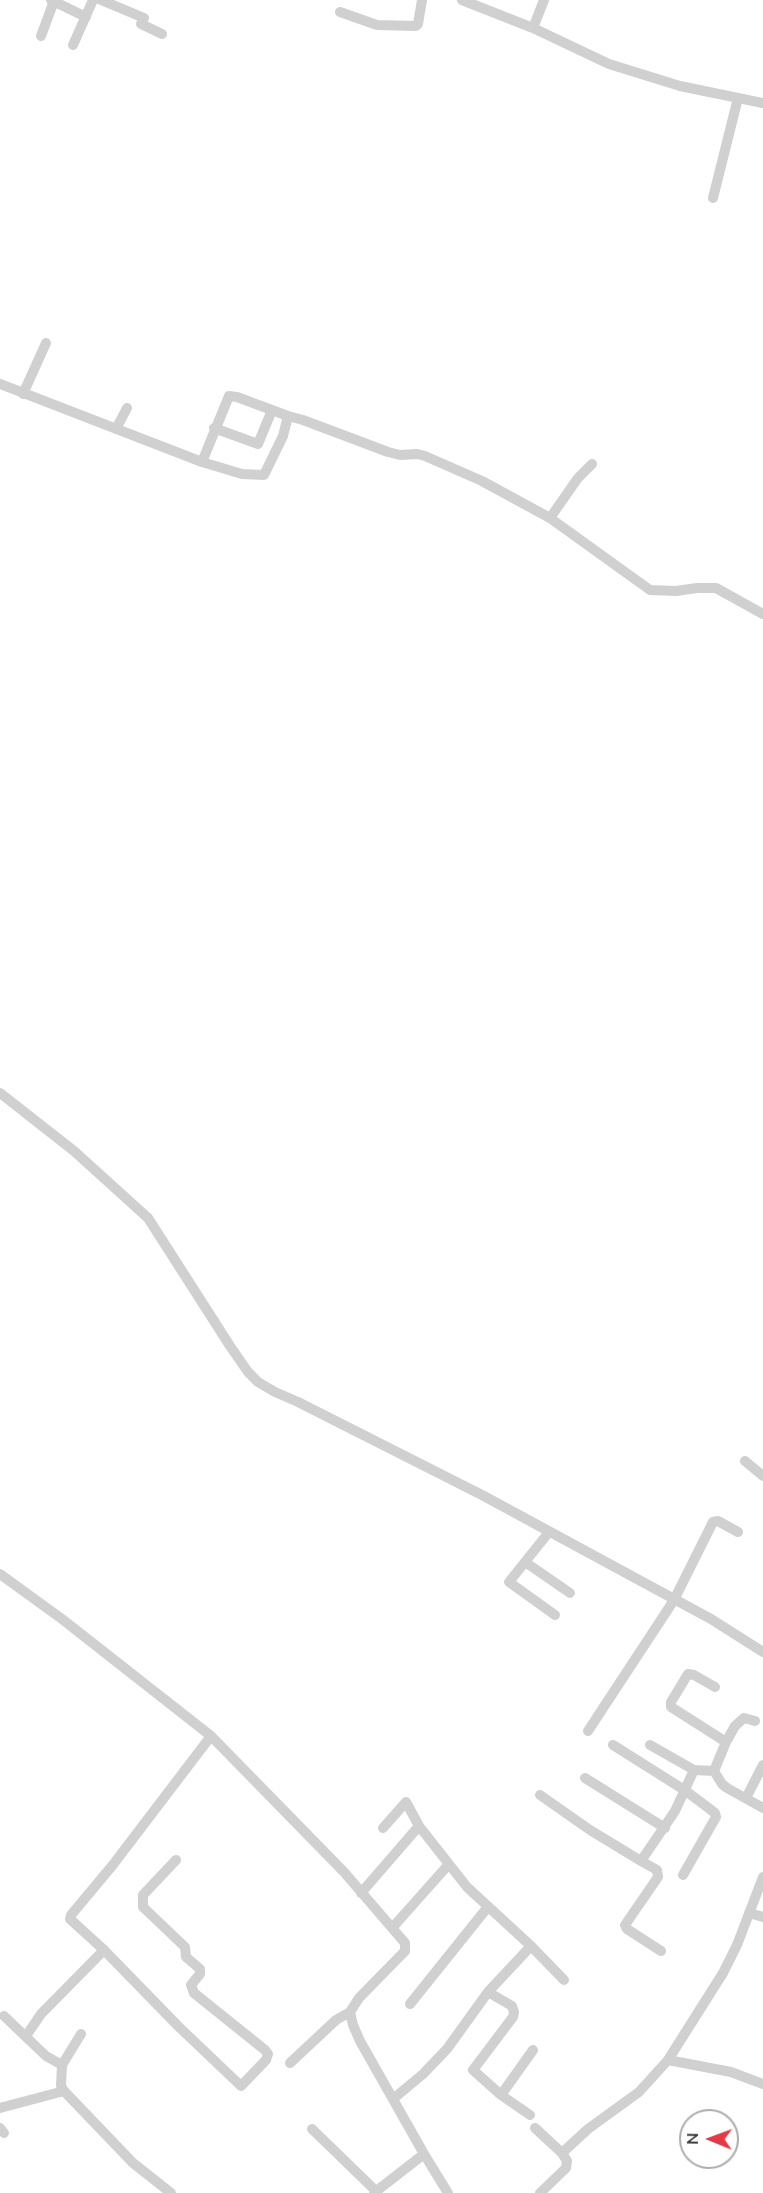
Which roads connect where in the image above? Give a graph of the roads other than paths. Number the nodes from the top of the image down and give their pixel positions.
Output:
1 (93, 0) edge
2 (101, 0) edge
3 (422, 0) edge
4 (462, 0) edge
5 (544, 0) edge
6 (53, 1) edge
7 (340, 12) dead end
8 (86, 16) junction
9 (532, 28) junction
10 (162, 34) dead end
11 (41, 36) dead end
12 (73, 45) dead end
13 (738, 98) junction
14 (763, 103) edge
15 (713, 198) dead end
16 (46, 344) dead end
17 (0, 384) edge
18 (23, 394) junction
19 (127, 408) dead end
20 (272, 410) junction
21 (288, 416) junction
22 (214, 428) junction
23 (116, 429) junction
24 (202, 462) junction
25 (592, 464) dead end
26 (550, 518) junction
27 (763, 614) edge
28 (0, 1093) edge
29 (745, 1461) dead end
30 (763, 1476) edge
31 (549, 1532) junction
32 (738, 1533) dead end
33 (525, 1562) junction
34 (0, 1574) edge
35 (570, 1593) dead end
36 (674, 1600) junction
37 (555, 1615) dead end
38 (763, 1652) edge
39 (716, 1687) dead end
40 (755, 1721) dead end
41 (588, 1731) dead end
42 (211, 1736) junction
43 (726, 1742) junction
44 (612, 1745) dead end
45 (650, 1745) dead end
46 (763, 1764) edge
47 (694, 1770) junction
48 (714, 1770) junction
49 (585, 1778) dead end
50 (686, 1791) junction
51 (540, 1796) dead end
52 (746, 1798) junction
53 (763, 1808) edge
54 (419, 1826) junction
55 (383, 1828) dead end
56 (665, 1828) junction
57 (176, 1860) dead end
58 (641, 1861) junction
59 (449, 1864) junction
60 (683, 1875) dead end
61 (763, 1877) edge
62 (361, 1893) junction
63 (487, 1908) junction
64 (749, 1913) junction
65 (763, 1917) edge
66 (393, 1927) junction
67 (531, 1946) junction
68 (104, 1950) junction
69 (661, 1951) dead end
70 (564, 1980) dead end
71 (488, 1992) junction
72 (410, 2004) dead end
73 (350, 2012) junction
74 (4, 2016) dead end
75 (81, 2034) dead end
76 (26, 2036) junction
77 (533, 2050) dead end
78 (668, 2060) junction
79 (290, 2063) dead end
80 (62, 2065) junction
81 (763, 2084) edge
82 (64, 2091) junction
83 (501, 2095) junction
84 (393, 2098) junction
85 (0, 2108) edge
86 (530, 2115) dead end
87 (535, 2128) dead end
88 (312, 2129) dead end
89 (562, 2153) junction
90 (424, 2154) junction
91 (375, 2192) edge
92 (171, 2193) edge
93 (448, 2193) edge
94 (540, 2193) edge

1 - 8 street
2 - 10 street
3 - 7 street
4 - 9 street
5 - 9 street
6 - 8 street
6 - 11 street
8 - 12 street
9 - 13 street
13 - 14 street
13 - 15 street
16 - 18 street
17 - 18 street
18 - 23 street
19 - 23 street
20 - 21 street
20 - 22 street
20 - 22 street
21 - 24 street
21 - 26 street
22 - 24 street
23 - 24 street
25 - 26 street
26 - 27 street
28 - 31 street
29 - 30 street
31 - 33 street
31 - 36 street
32 - 36 street
33 - 35 street
33 - 37 street
34 - 42 street
36 - 38 street
36 - 41 street
39 - 43 street
40 - 43 street
42 - 62 street
42 - 68 street
43 - 48 street
44 - 50 street
45 - 47 street
46 - 52 street
47 - 48 street
47 - 50 street
48 - 52 street
49 - 56 street
50 - 56 street
50 - 60 street
51 - 58 street
52 - 53 street
54 - 55 street
54 - 59 street
54 - 62 street
56 - 58 street
57 - 68 street
58 - 69 street
59 - 63 street
59 - 66 street
61 - 64 street
62 - 66 street
63 - 67 street
63 - 72 street
64 - 65 street
64 - 78 street
66 - 73 street
67 - 70 street
67 - 71 street
68 - 76 street
71 - 83 street
71 - 84 street
73 - 79 street
73 - 84 street
74 - 76 street
75 - 80 street
76 - 80 street
77 - 83 street
78 - 81 street
78 - 89 street
80 - 82 street
82 - 85 street
82 - 92 street
83 - 86 street
84 - 90 street
87 - 89 street
88 - 91 street
89 - 94 street
90 - 91 street
90 - 93 street

